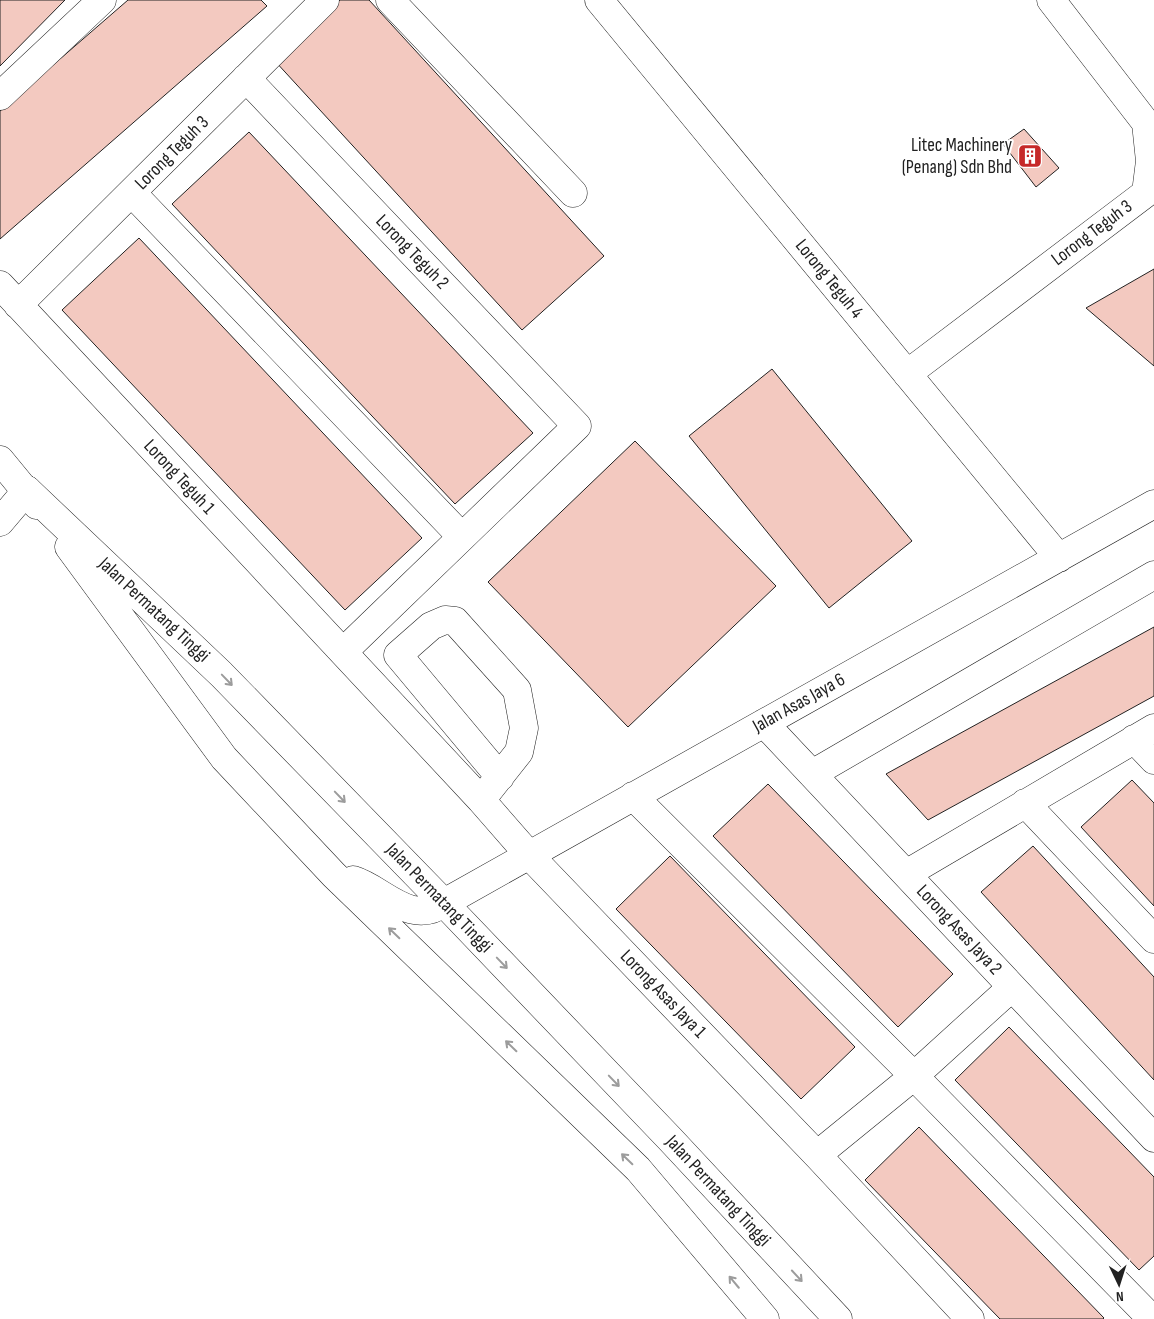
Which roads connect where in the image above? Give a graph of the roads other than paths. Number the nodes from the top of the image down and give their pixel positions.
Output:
1 (102, 0) edge
2 (390, 0) edge
3 (599, 0) edge
4 (1051, 0) edge
5 (310, 5) edge
6 (246, 78) junction
7 (0, 96) edge
8 (132, 193) junction
9 (573, 193) dead end
10 (0, 285) edge
11 (18, 305) junction
12 (906, 374) junction
13 (0, 460) edge
14 (27, 490) junction
15 (1154, 504) edge
16 (0, 522) edge
17 (462, 538) junction
18 (1059, 558) junction
19 (1154, 575) edge
20 (350, 660) junction
21 (764, 723) junction
22 (1144, 733) edge
23 (1154, 760) edge
24 (812, 774) junction
25 (500, 777) junction
26 (633, 796) junction
27 (481, 800) junction
28 (1025, 803) junction
29 (529, 855) junction
30 (906, 874) junction
31 (334, 875) junction
32 (444, 903) junction
33 (1154, 939) edge
34 (1012, 987) junction
35 (914, 1076) junction
36 (1154, 1138) edge
37 (817, 1155) junction
38 (766, 1319) edge
39 (838, 1319) edge
40 (970, 1319) edge
41 (1152, 1319) edge

1 - 7 main road
2 - 9 main road
3 - 12 main road, Lorong Teguh 4
4 - 12 main road, Lorong Teguh 3
5 - 6 main road, Lorong Teguh 3
6 - 8 main road, Lorong Teguh 3
6 - 17 main road, Lorong Teguh 2
8 - 11 main road, Lorong Teguh 3
8 - 17 main road
10 - 11 main road, Lorong Teguh 1
11 - 20 main road, Lorong Teguh 1
12 - 18 main road, Lorong Teguh 4
13 - 14 main road, Jalan Permatang Tinggi
14 - 16 main road
14 - 31 main road, Jalan Permatang Tinggi
14 -> 32 main road, Jalan Permatang Tinggi
15 - 18 main road, Jalan Asas Jaya 6
17 - 20 main road
18 - 21 main road, Jalan Asas Jaya 6
19 - 24 main road
20 - 27 main road, Lorong Asas Jaya 1
21 - 24 main road, Lorong Asas Jaya 2
21 - 26 main road, Jalan Asas Jaya 6
22 - 23 main road
22 - 28 main road
24 - 30 main road, Lorong Asas Jaya 2
25 - 25 main road
25 - 27 main road
26 - 29 main road, Jalan Asas Jaya 6
26 - 35 main road
27 - 29 main road, Lorong Asas Jaya 1
28 - 30 main road
28 - 33 main road
29 - 32 main road, Jalan Asas Jaya 6
29 - 37 main road, Lorong Asas Jaya 1
30 - 34 main road, Lorong Asas Jaya 2
31 - 32 main road, Jalan Asas Jaya 6
38 -> 31 main road, Jalan Permatang Tinggi
32 -> 39 main road, Jalan Permatang Tinggi
34 - 35 main road
34 - 36 main road, Lorong Asas Jaya 2
35 - 37 main road
35 - 41 main road
37 - 40 main road, Lorong Asas Jaya 1

